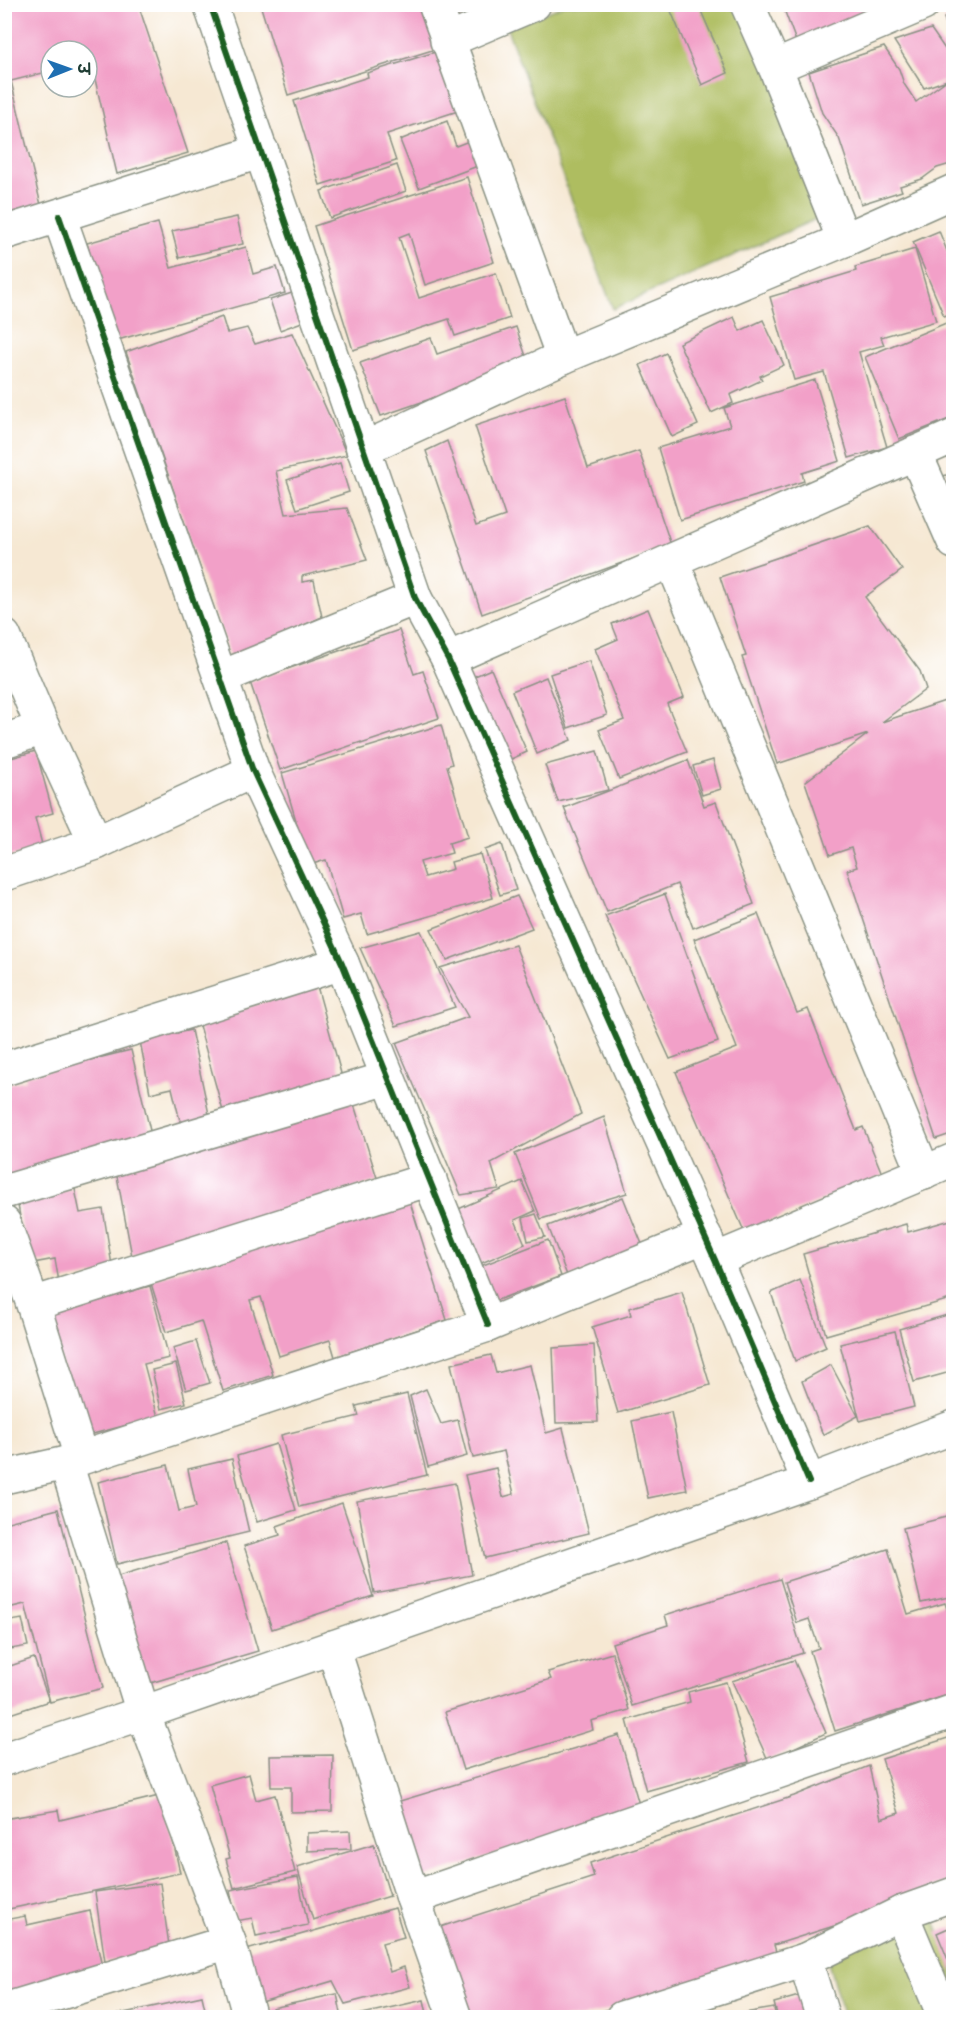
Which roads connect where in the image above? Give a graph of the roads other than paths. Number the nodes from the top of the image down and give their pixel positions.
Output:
1 (210, 4) edge
2 (435, 4) edge
3 (534, 4) edge
4 (747, 4) edge
5 (923, 4) edge
6 (447, 41) junction
7 (776, 67) junction
8 (262, 151) junction
9 (954, 190) edge
10 (59, 216) junction
11 (4, 233) edge
12 (844, 240) junction
13 (563, 357) junction
14 (954, 436) edge
15 (363, 449) junction
16 (915, 453) junction
17 (954, 542) edge
18 (672, 561) junction
19 (415, 598) junction
20 (4, 636) edge
21 (448, 659) junction
22 (222, 677) junction
23 (43, 728) junction
24 (4, 741) edge
25 (253, 771) junction
26 (96, 843) junction
27 (4, 874) edge
28 (342, 963) junction
29 (4, 1069) edge
30 (388, 1078) junction
31 (954, 1160) edge
32 (924, 1173) junction
33 (430, 1179) junction
34 (4, 1192) edge
35 (4, 1222) edge
36 (710, 1248) junction
37 (33, 1304) junction
38 (488, 1325) junction
39 (954, 1427) edge
40 (74, 1460) junction
41 (4, 1478) edge
42 (809, 1482) junction
43 (333, 1647) junction
44 (954, 1711) edge
45 (143, 1713) junction
46 (4, 1759) edge
47 (954, 1894) edge
48 (413, 1898) junction
49 (901, 1913) junction
50 (229, 1942) junction
51 (805, 1960) junction
52 (4, 2010) edge
53 (640, 2015) edge
54 (250, 2018) edge
55 (455, 2018) edge
56 (823, 2018) edge
57 (945, 2018) edge

1 - 8 street
2 - 6 street
3 - 6 street
4 - 7 street
5 - 7 street
6 - 13 street
7 - 12 street
8 - 10 street
8 - 15 street
9 - 12 street
10 - 11 street
10 - 22 street
12 - 13 street
13 - 15 street
14 - 16 street
15 - 19 street
16 - 17 street
16 - 18 street
18 - 21 street
18 - 32 street
19 - 21 street
19 - 22 street
20 - 23 street
21 - 36 street
22 - 25 street
23 - 24 street
23 - 26 street
25 - 26 street
25 - 28 street
26 - 27 street
28 - 29 street
28 - 30 street
30 - 33 street
30 - 34 street
31 - 32 street
32 - 36 street
33 - 37 street
33 - 38 street
35 - 37 street
36 - 38 street
36 - 42 street
37 - 40 street
38 - 40 street
39 - 42 street
40 - 41 street
40 - 45 street
42 - 43 street
43 - 45 street
43 - 48 street
44 - 48 street
45 - 46 street
45 - 50 street
47 - 49 street
48 - 55 street
49 - 51 street
49 - 57 street
50 - 52 street
50 - 54 street
51 - 53 street
51 - 56 street

